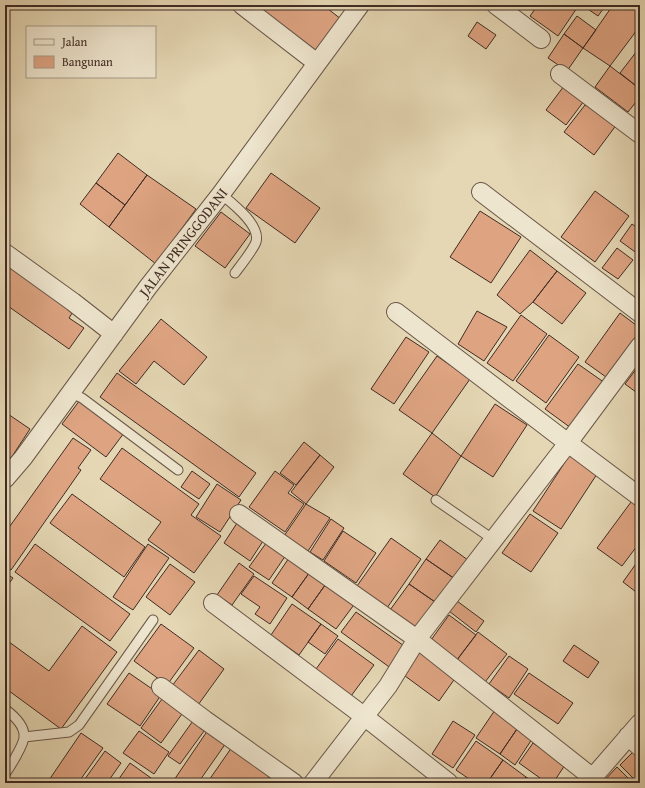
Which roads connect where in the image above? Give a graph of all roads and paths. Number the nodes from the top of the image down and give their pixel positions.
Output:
1 (242, 5) edge
2 (360, 5) edge
3 (496, 5) edge
4 (541, 39) dead end
5 (317, 63) junction
6 (560, 74) dead end
7 (640, 134) edge
8 (481, 192) dead end
9 (221, 194) junction
10 (5, 253) edge
11 (235, 273) dead end
12 (396, 312) dead end
13 (640, 313) edge
14 (114, 334) junction
15 (640, 346) edge
16 (71, 393) junction
17 (568, 443) junction
18 (178, 470) dead end
19 (7, 473) edge
20 (640, 497) edge
21 (436, 500) dead end
22 (239, 514) dead end
23 (494, 540) junction
24 (213, 603) dead end
25 (153, 620) dead end
26 (417, 639) junction
27 (161, 687) dead end
28 (5, 709) edge
29 (365, 717) junction
30 (636, 735) edge
31 (24, 737) junction
32 (5, 774) edge
33 (591, 780) edge
34 (294, 783) edge
35 (313, 783) edge
36 (449, 783) edge

1 - 5 street
2 - 5 street, JALAN PRINGGODANI
3 - 4 street
5 - 9 street, JALAN PRINGGODANI
6 - 7 street
8 - 13 street
9 - 11 lane
9 - 14 street, JALAN PRINGGODANI
10 - 14 street
12 - 17 street
14 - 16 street, JALAN PRINGGODANI
15 - 17 street
16 - 18 lane
16 - 19 street, JALAN PRINGGODANI
17 - 20 street
17 - 23 street
21 - 23 lane
22 - 26 street
23 - 26 street
24 - 29 street
25 - 31 lane
26 - 29 street
26 - 33 street
27 - 34 street
28 - 31 lane
29 - 35 street
29 - 36 street
30 - 33 street
31 - 32 lane

